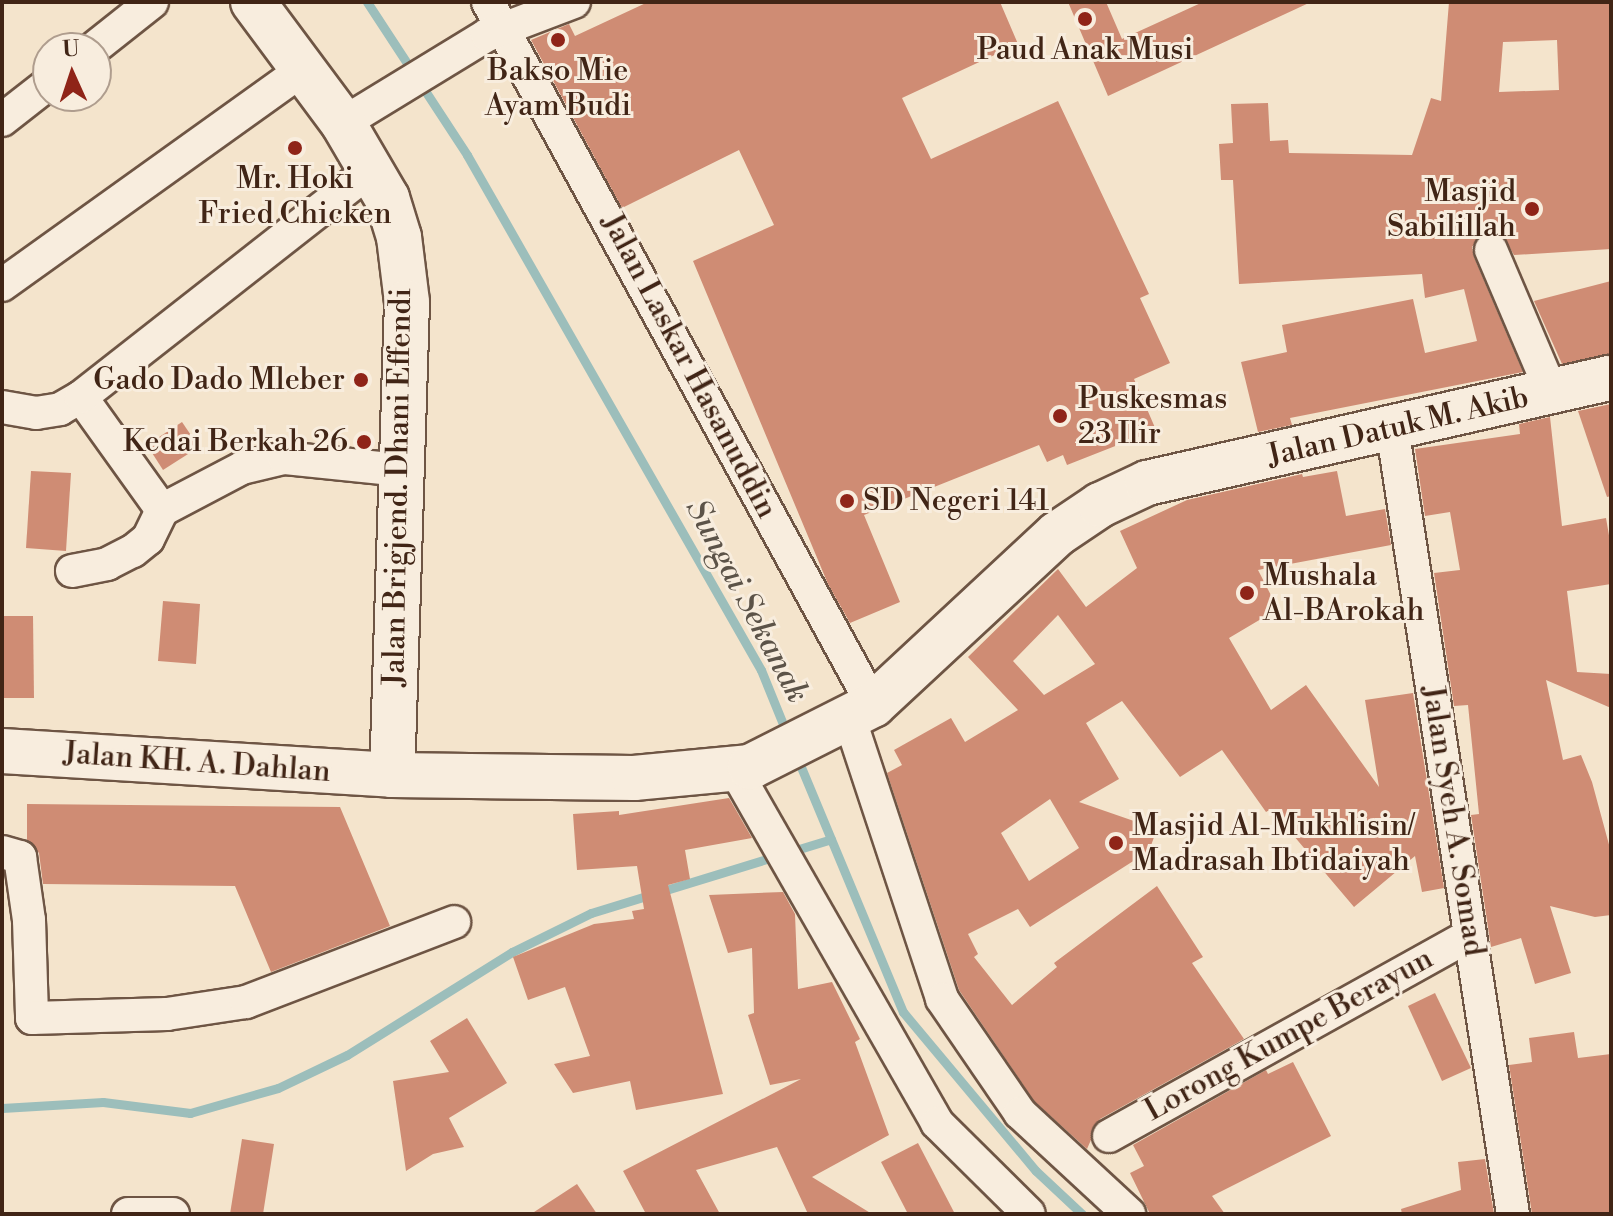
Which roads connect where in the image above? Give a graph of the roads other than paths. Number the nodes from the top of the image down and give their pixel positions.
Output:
1 (152, 2) edge
2 (253, 2) edge
3 (574, 2) edge
4 (493, 22) edge
5 (112, 34) edge
6 (305, 68) junction
7 (32, 97) edge
8 (358, 114) junction
9 (2, 120) edge
10 (371, 170) junction
11 (1491, 250) dead end
12 (2, 285) edge
13 (1611, 378) edge
14 (1552, 393) junction
15 (81, 397) junction
16 (2, 407) edge
17 (1392, 427) junction
18 (400, 470) junction
19 (162, 510) junction
20 (72, 571) dead end
21 (853, 715) junction
22 (2, 751) edge
23 (742, 768) junction
24 (392, 775) junction
25 (2, 852) edge
26 (454, 922) dead end
27 (1470, 935) junction
28 (1109, 1136) dead end
29 (1023, 1212) edge
30 (128, 1214) edge
31 (173, 1214) edge
32 (1129, 1214) edge
33 (1513, 1214) edge

1 - 5 street
2 - 6 street, Jalan Brigjend. Dhani Effendi
3 - 4 street
4 - 8 street
4 - 21 street, Jalan Laskar Hasanuddin
6 - 8 street, Jalan Brigjend. Dhani Effendi
6 - 12 street
7 - 9 street
8 - 10 street, Jalan Brigjend. Dhani Effendi
10 - 15 street
10 - 18 street, Jalan Brigjend. Dhani Effendi
11 - 14 street
13 - 14 street, Jalan Datuk M. Akib
14 - 17 street, Jalan Datuk M. Akib
15 - 16 street
15 - 19 street
17 - 21 street, Jalan Datuk M. Akib
17 - 27 street, Jalan Syeh A. Somad
18 - 19 street
18 - 24 street, Jalan Brigjend. Dhani Effendi
19 - 20 street
21 - 23 street, Jalan Datuk M. Akib
21 - 32 street, Jalan Laskar Hasanuddin
22 - 24 street, Jalan KH. A. Dahlan
23 - 24 street, Jalan KH. A. Dahlan
23 - 29 street
25 - 26 street
27 - 28 street, Lorong Kumpe Berayun
27 - 33 street, Jalan Syeh A. Somad
30 - 31 street

